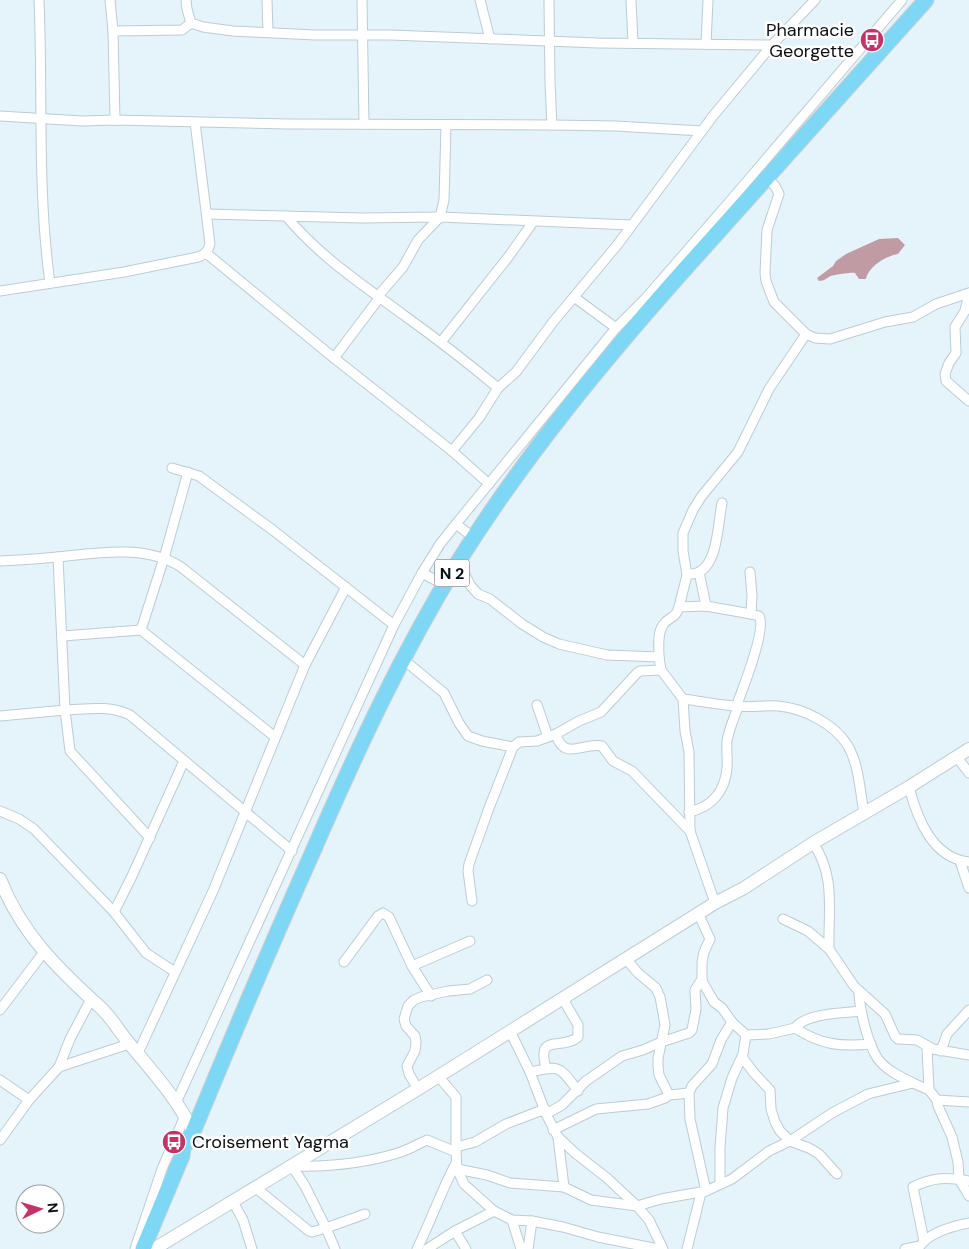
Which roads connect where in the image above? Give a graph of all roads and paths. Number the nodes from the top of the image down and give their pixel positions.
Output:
1 (39, 0) edge
2 (110, 0) edge
3 (186, 0) edge
4 (267, 0) edge
5 (362, 0) edge
6 (480, 0) edge
7 (549, 0) edge
8 (631, 0) edge
9 (708, 0) edge
10 (815, 0) edge
11 (902, 0) edge
12 (926, 0) edge
13 (191, 23) junction
14 (113, 31) junction
15 (268, 32) junction
16 (362, 36) junction
17 (490, 39) junction
18 (550, 42) junction
19 (633, 43) junction
20 (706, 44) junction
21 (772, 45) junction
22 (0, 116) edge
23 (40, 118) junction
24 (115, 120) junction
25 (195, 122) junction
26 (364, 124) junction
27 (446, 125) junction
28 (552, 125) junction
29 (702, 131) junction
30 (767, 178) junction
31 (207, 214) junction
32 (286, 216) junction
33 (440, 217) junction
34 (533, 222) junction
35 (631, 224) junction
36 (206, 253) junction
37 (50, 283) junction
38 (0, 291) edge
39 (969, 293) edge
40 (379, 297) junction
41 (574, 298) junction
42 (616, 328) junction
43 (806, 334) junction
44 (441, 342) junction
45 (334, 358) junction
46 (498, 388) junction
47 (969, 401) edge
48 (452, 451) junction
49 (172, 468) dead end
50 (188, 472) junction
51 (489, 484) junction
52 (722, 504) dead end
53 (456, 524) junction
54 (474, 538) junction
55 (58, 557) junction
56 (164, 558) junction
57 (0, 561) edge
58 (459, 562) junction
59 (699, 572) junction
60 (750, 572) dead end
61 (422, 573) junction
62 (687, 575) junction
63 (445, 585) junction
64 (346, 587) junction
65 (706, 606) junction
66 (679, 607) junction
67 (751, 614) junction
68 (394, 625) junction
69 (141, 630) junction
70 (63, 636) junction
71 (658, 657) junction
72 (404, 660) junction
73 (305, 665) junction
74 (661, 670) junction
75 (683, 699) junction
76 (537, 705) dead end
77 (737, 707) junction
78 (65, 710) junction
79 (0, 716) edge
80 (552, 736) junction
81 (275, 737) junction
82 (513, 747) junction
83 (969, 749) edge
84 (956, 756) junction
85 (184, 761) junction
86 (969, 773) edge
87 (909, 787) junction
88 (0, 811) edge
89 (690, 812) junction
90 (245, 813) junction
91 (864, 813) junction
92 (690, 831) junction
93 (150, 838) junction
94 (813, 843) junction
95 (292, 852) junction
96 (965, 862) edge
97 (0, 879) edge
98 (969, 888) edge
99 (472, 901) dead end
100 (716, 903) junction
101 (114, 912) junction
102 (698, 915) junction
103 (783, 919) dead end
104 (470, 941) dead end
105 (829, 949) junction
106 (44, 952) junction
107 (626, 959) junction
108 (344, 962) dead end
109 (412, 966) junction
110 (174, 972) junction
111 (702, 979) junction
112 (487, 980) dead end
113 (859, 991) junction
114 (431, 996) junction
115 (563, 999) junction
116 (91, 1000) junction
117 (0, 1010) edge
118 (969, 1010) edge
119 (861, 1011) junction
120 (732, 1022) junction
121 (795, 1028) junction
122 (510, 1030) junction
123 (746, 1035) junction
124 (661, 1042) junction
125 (129, 1044) junction
126 (871, 1044) junction
127 (927, 1048) junction
128 (941, 1051) junction
129 (138, 1053) junction
130 (969, 1055) edge
131 (742, 1057) junction
132 (59, 1067) junction
133 (546, 1068) junction
134 (530, 1072) junction
135 (438, 1076) junction
136 (0, 1080) edge
137 (913, 1083) junction
138 (418, 1089) junction
139 (929, 1090) junction
140 (578, 1091) junction
141 (689, 1093) junction
142 (669, 1096) junction
143 (29, 1100) junction
144 (937, 1100) junction
145 (969, 1102) edge
146 (176, 1103) junction
147 (545, 1112) junction
148 (185, 1116) junction
149 (192, 1132) junction
150 (556, 1134) junction
151 (0, 1140) edge
152 (790, 1142) junction
153 (456, 1150) junction
154 (292, 1166) junction
155 (456, 1166) junction
156 (837, 1174) dead end
157 (959, 1179) junction
158 (969, 1181) edge
159 (720, 1184) junction
160 (564, 1187) junction
161 (256, 1188) junction
162 (703, 1192) junction
163 (969, 1196) edge
164 (233, 1202) junction
165 (637, 1206) junction
166 (494, 1211) junction
167 (365, 1214) dead end
168 (512, 1220) junction
169 (532, 1221) junction
170 (969, 1223) edge
171 (326, 1228) junction
172 (456, 1230) junction
173 (924, 1241) junction
174 (135, 1249) edge
175 (143, 1249) edge
176 (154, 1249) edge
177 (252, 1249) edge
178 (336, 1249) edge
179 (417, 1249) edge
180 (427, 1249) edge
181 (466, 1249) edge
182 (521, 1249) edge
183 (528, 1249) edge
184 (658, 1249) edge
185 (662, 1249) edge
186 (687, 1249) edge
187 (905, 1249) edge

1 - 23 street
2 - 14 street
3 - 13 street
4 - 15 street
5 - 16 street
6 - 17 street
7 - 18 street
8 - 19 street
9 - 20 street
10 - 21 street
11 - 42 street
12 - 30 main road, N 2
13 - 14 street
13 - 15 street
14 - 24 street
15 - 16 street
16 - 17 street
16 - 26 street
17 - 18 street
18 - 19 street
18 - 28 street
19 - 20 street
20 - 21 street
21 - 29 street
22 - 23 street
23 - 24 street
23 - 37 street
24 - 25 street
25 - 26 street
25 - 31 street
26 - 27 street
27 - 28 street
27 - 33 street
28 - 29 street
29 - 35 street
30 - 43 street
30 - 54 main road, N 2
31 - 32 street
31 - 36 street
32 - 33 street
32 - 40 street
33 - 34 street
33 - 40 street
34 - 35 street
34 - 44 street
35 - 41 street
36 - 37 street
36 - 45 street
37 - 38 street
39 - 43 street
39 - 47 street
40 - 44 street
40 - 45 street
41 - 42 street
41 - 46 street
42 - 51 street
43 - 62 street
44 - 46 street
45 - 48 street
46 - 48 street
48 - 51 street
49 - 50 street
50 - 56 street
50 - 64 street
51 - 53 street
52 - 59 street
53 - 54 street
53 - 61 street
54 - 58 main road, N 2
55 - 56 street
55 - 57 street
55 - 70 street
56 - 69 street
56 - 73 street
58 - 63 main road, N 2
58 - 71 street
59 - 62 street
59 - 65 street
60 - 67 street
61 - 63 street
61 - 68 street
62 - 66 street
63 - 72 main road, N 2
64 - 68 street
64 - 73 street
65 - 66 street
65 - 67 street
66 - 71 street
67 - 77 street
68 - 95 street
69 - 70 street
69 - 81 street
70 - 78 street
71 - 74 street
72 - 82 street
72 - 149 main road, N 2
73 - 81 street
74 - 75 street
74 - 80 street
75 - 77 street
75 - 89 street
76 - 80 street
77 - 89 street
77 - 91 street
78 - 79 street
78 - 85 street
78 - 93 street
80 - 82 street
80 - 92 street
81 - 90 street
82 - 99 street
83 - 84 street
84 - 86 street
84 - 87 street
85 - 90 street
85 - 93 street
87 - 91 street
87 - 96 street
88 - 101 street
89 - 92 street
90 - 95 street
90 - 110 street
91 - 94 street
92 - 100 street
93 - 101 street
94 - 100 street
94 - 105 street
95 - 146 street
96 - 98 street
97 - 106 street
100 - 102 street
101 - 110 street
102 - 107 street
102 - 111 street
103 - 105 street
104 - 109 street
105 - 113 street
106 - 116 street
106 - 117 street
107 - 115 street
107 - 124 street
108 - 109 street
109 - 114 street
110 - 129 street
111 - 120 street
111 - 124 street
112 - 114 street
113 - 119 street
113 - 127 street
114 - 138 street
115 - 122 street
115 - 133 street
116 - 125 street
116 - 132 street
118 - 128 street
119 - 121 street
119 - 126 street
120 - 123 street
120 - 141 street
121 - 123 street
121 - 126 street
122 - 134 street
122 - 135 street
123 - 131 street
124 - 140 street
124 - 142 street
125 - 129 street
125 - 132 street
126 - 137 street
127 - 128 street
127 - 139 street
128 - 130 street
129 - 146 street
131 - 152 street
131 - 159 street
132 - 143 street
133 - 134 street
133 - 140 street
134 - 147 street
135 - 138 street
135 - 153 street
136 - 143 street
137 - 139 street
137 - 152 street
138 - 154 street
139 - 144 street
140 - 147 street
141 - 142 street
141 - 162 street
142 - 150 street
143 - 151 street
144 - 145 street
144 - 157 street
146 - 148 street
147 - 150 street
147 - 153 street
148 - 149 street
148 - 174 street
149 - 175 main road, N 2
150 - 160 street
150 - 165 street
152 - 156 street
152 - 159 street
153 - 154 street
153 - 155 street
154 - 161 street
154 - 171 street
155 - 160 street
155 - 166 street
155 - 179 street
157 - 158 street
157 - 163 street
157 - 173 street
159 - 162 street
160 - 165 street
161 - 164 street
161 - 171 street
162 - 165 street
162 - 186 street
164 - 176 street
164 - 177 street
165 - 185 street
166 - 168 street
166 - 172 street
167 - 171 street
168 - 169 street
168 - 182 street
169 - 183 street
169 - 184 street
170 - 173 street
171 - 178 street
172 - 180 street
172 - 181 street
173 - 187 street

